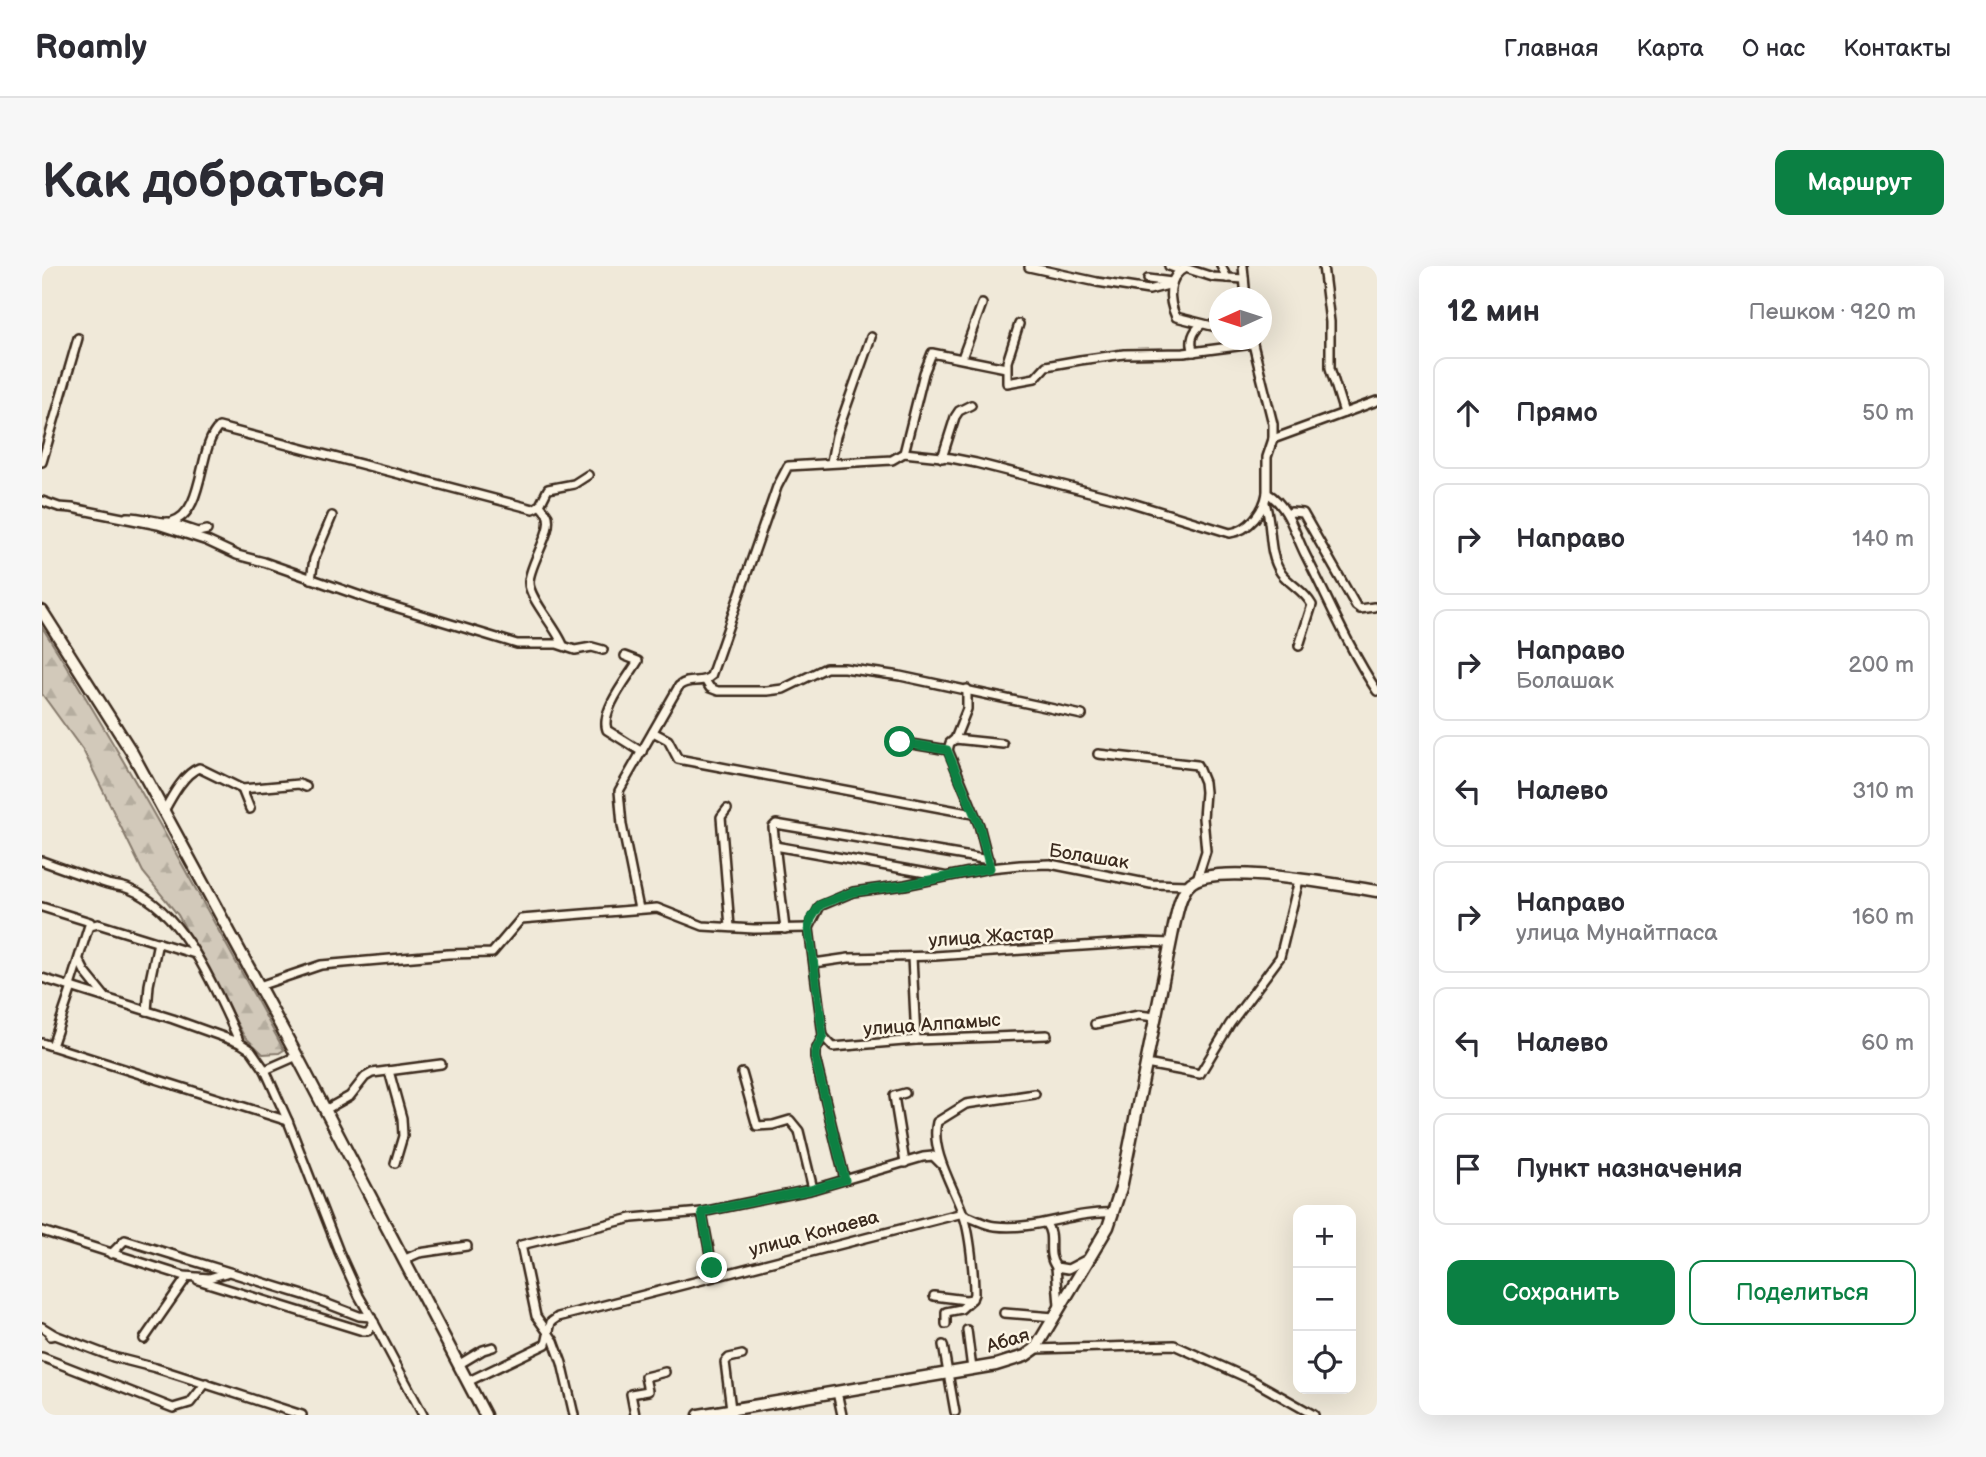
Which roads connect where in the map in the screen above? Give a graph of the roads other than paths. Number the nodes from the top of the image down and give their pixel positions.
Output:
1 (1169, 266) edge
2 (1221, 266) edge
3 (1243, 266) edge
4 (1323, 266) edge
5 (1029, 267) edge
6 (1180, 270) junction
7 (1227, 278) junction
8 (1148, 279) dead end
9 (1244, 279) junction
10 (1172, 283) junction
11 (1245, 287) edge
12 (982, 304) dead end
13 (1019, 324) dead end
14 (1202, 324) junction
15 (1209, 326) edge
16 (871, 337) dead end
17 (78, 338) dead end
18 (1209, 349) edge
19 (1254, 350) edge
20 (1194, 352) junction
21 (961, 358) junction
22 (1006, 368) junction
23 (1377, 401) edge
24 (971, 405) dead end
25 (1344, 413) junction
26 (1273, 439) junction
27 (904, 453) junction
28 (942, 458) junction
29 (42, 462) edge
30 (831, 462) junction
31 (588, 475) dead end
32 (1267, 493) junction
33 (42, 501) edge
34 (1265, 503) junction
35 (540, 505) junction
36 (1287, 515) junction
37 (332, 516) dead end
38 (118, 518) junction
39 (168, 522) junction
40 (206, 530) dead end
41 (311, 579) junction
42 (1374, 607) dead end
43 (42, 611) edge
44 (563, 645) junction
45 (1299, 646) dead end
46 (604, 650) dead end
47 (625, 656) dead end
48 (705, 680) junction
49 (967, 690) junction
50 (1377, 691) edge
51 (1082, 715) dead end
52 (653, 732) junction
53 (955, 739) junction
54 (900, 742) dead end
55 (1003, 744) dead end
56 (947, 750) junction
57 (642, 752) junction
58 (1098, 754) dead end
59 (306, 787) dead end
60 (242, 789) junction
61 (250, 809) dead end
62 (727, 809) dead end
63 (164, 811) junction
64 (973, 814) junction
65 (775, 846) junction
66 (42, 861) edge
67 (990, 864) junction
68 (947, 877) junction
69 (1299, 880) junction
70 (1193, 882) junction
71 (1377, 891) edge
72 (42, 907) edge
73 (639, 909) junction
74 (71, 916) junction
75 (91, 924) junction
76 (730, 927) junction
77 (809, 928) junction
78 (785, 929) junction
79 (87, 936) junction
80 (158, 942) junction
81 (1171, 943) junction
82 (195, 954) junction
83 (912, 957) junction
84 (79, 960) junction
85 (814, 963) junction
86 (42, 978) edge
87 (259, 986) junction
88 (71, 987) junction
89 (107, 998) junction
90 (146, 1011) junction
91 (1155, 1017) junction
92 (1095, 1024) dead end
93 (1047, 1035) dead end
94 (823, 1036) junction
95 (916, 1040) junction
96 (42, 1043) edge
97 (240, 1043) junction
98 (52, 1046) junction
99 (297, 1056) junction
100 (1146, 1063) junction
101 (441, 1064) dead end
102 (265, 1070) junction
103 (389, 1071) junction
104 (742, 1073) dead end
105 (905, 1093) dead end
106 (1035, 1094) dead end
107 (325, 1110) junction
108 (288, 1121) junction
109 (395, 1163) dead end
110 (905, 1163) junction
111 (941, 1164) junction
112 (845, 1180) junction
113 (813, 1189) junction
114 (702, 1212) junction
115 (1112, 1213) junction
116 (964, 1215) junction
117 (1046, 1224) junction
118 (42, 1231) edge
119 (467, 1246) dead end
120 (111, 1254) junction
121 (1090, 1258) junction
122 (403, 1260) junction
123 (1056, 1267) junction
124 (230, 1272) junction
125 (713, 1276) junction
126 (189, 1277) junction
127 (934, 1296) dead end
128 (972, 1299) junction
129 (1004, 1312) dead end
130 (1057, 1312) junction
131 (372, 1320) junction
132 (946, 1324) dead end
133 (967, 1330) dead end
134 (47, 1332) edge
135 (548, 1335) junction
136 (144, 1339) dead end
137 (943, 1345) dead end
138 (493, 1347) dead end
139 (1035, 1349) junction
140 (742, 1355) dead end
141 (42, 1357) edge
142 (458, 1365) junction
143 (972, 1369) junction
144 (665, 1372) dead end
145 (948, 1373) junction
146 (467, 1382) junction
147 (206, 1383) junction
148 (837, 1392) junction
149 (731, 1409) junction
150 (955, 1412) dead end
151 (302, 1415) edge
152 (423, 1415) edge
153 (485, 1415) edge
154 (573, 1415) edge
155 (635, 1415) edge
156 (699, 1415) edge
157 (842, 1415) edge
158 (1314, 1415) edge

1 - 6 street
2 - 7 street
3 - 9 street
4 - 25 street
5 - 10 street
6 - 7 street
6 - 10 street
7 - 9 street
8 - 10 street
9 - 11 street
10 - 14 street
12 - 21 street
13 - 22 street
14 - 15 street
14 - 20 street
16 - 30 street
17 - 29 street
18 - 20 street
19 - 26 street
20 - 22 street
21 - 22 street
21 - 27 street
23 - 25 street
24 - 28 street
25 - 26 street
26 - 32 street
27 - 28 street
27 - 30 street
28 - 34 street
30 - 48 street
31 - 35 street
32 - 34 street
32 - 36 street
33 - 38 street
34 - 45 street
35 - 39 street
35 - 44 street
36 - 42 street
36 - 50 street
37 - 41 street
38 - 39 street
38 - 41 street
39 - 40 street
41 - 44 street
43 - 63 street
44 - 46 street
47 - 57 street
48 - 49 street
48 - 52 street
49 - 51 street
49 - 53 street
52 - 57 street
52 - 64 street
53 - 55 street
53 - 56 street
54 - 56 street
56 - 64 street
57 - 73 street
58 - 70 street
59 - 60 street
60 - 61 street
60 - 63 street
62 - 76 street
63 - 87 street
64 - 67 street
65 - 67 street
65 - 68 street
65 - 78 street
66 - 82 street
67 - 68 street, Болашак
67 - 70 street, Болашак
68 - 77 street, Болашак
69 - 70 street
69 - 71 street
69 - 100 street
70 - 81 street
72 - 74 street
73 - 76 street
73 - 87 street
74 - 75 street
74 - 79 street
75 - 79 street
75 - 80 street
76 - 78 street
77 - 78 street
77 - 85 street
79 - 84 street
80 - 82 street
80 - 90 street
81 - 83 street, улица Жастар
81 - 91 street
82 - 97 street
83 - 85 street, улица Жастар
83 - 95 street
84 - 88 street
84 - 89 street
85 - 94 street
86 - 88 street
87 - 99 street
88 - 89 street
88 - 98 street
89 - 90 street
90 - 97 street
91 - 92 street
91 - 100 street
93 - 95 street, улица Алпамыс
94 - 95 street, улица Алпамыс
94 - 112 street
96 - 98 street
97 - 102 street
98 - 108 street
99 - 102 street
99 - 107 street
100 - 115 street
101 - 103 street
102 - 108 street
103 - 107 street
103 - 109 street
104 - 113 street
105 - 110 street
106 - 111 street
107 - 122 street
108 - 131 street
110 - 111 street
110 - 112 street
111 - 116 street
112 - 113 street
113 - 114 street
114 - 125 street
114 - 135 street
115 - 117 street, улица Конаева
115 - 121 street
116 - 117 street, улица Конаева
116 - 125 street, улица Конаева
116 - 128 street
117 - 123 street
118 - 120 street
119 - 122 street
120 - 124 street
120 - 126 street
121 - 123 street
121 - 130 street
122 - 142 street
123 - 130 street
124 - 126 street
124 - 131 street
125 - 135 street, улица Конаева
126 - 131 street
126 - 136 street
127 - 128 street
128 - 132 street
129 - 130 street
130 - 139 street
131 - 152 street
133 - 143 street
134 - 147 street
135 - 146 street, улица Конаева
135 - 154 street
137 - 145 street
138 - 142 street
139 - 143 street, Абая
139 - 158 street, Абая
140 - 149 street
141 - 147 street
142 - 146 street
143 - 145 street, Абая
144 - 155 street
145 - 148 street, Абая
145 - 150 street
146 - 153 street
147 - 151 street
148 - 149 street, Абая
148 - 157 street
149 - 156 street, Абая

